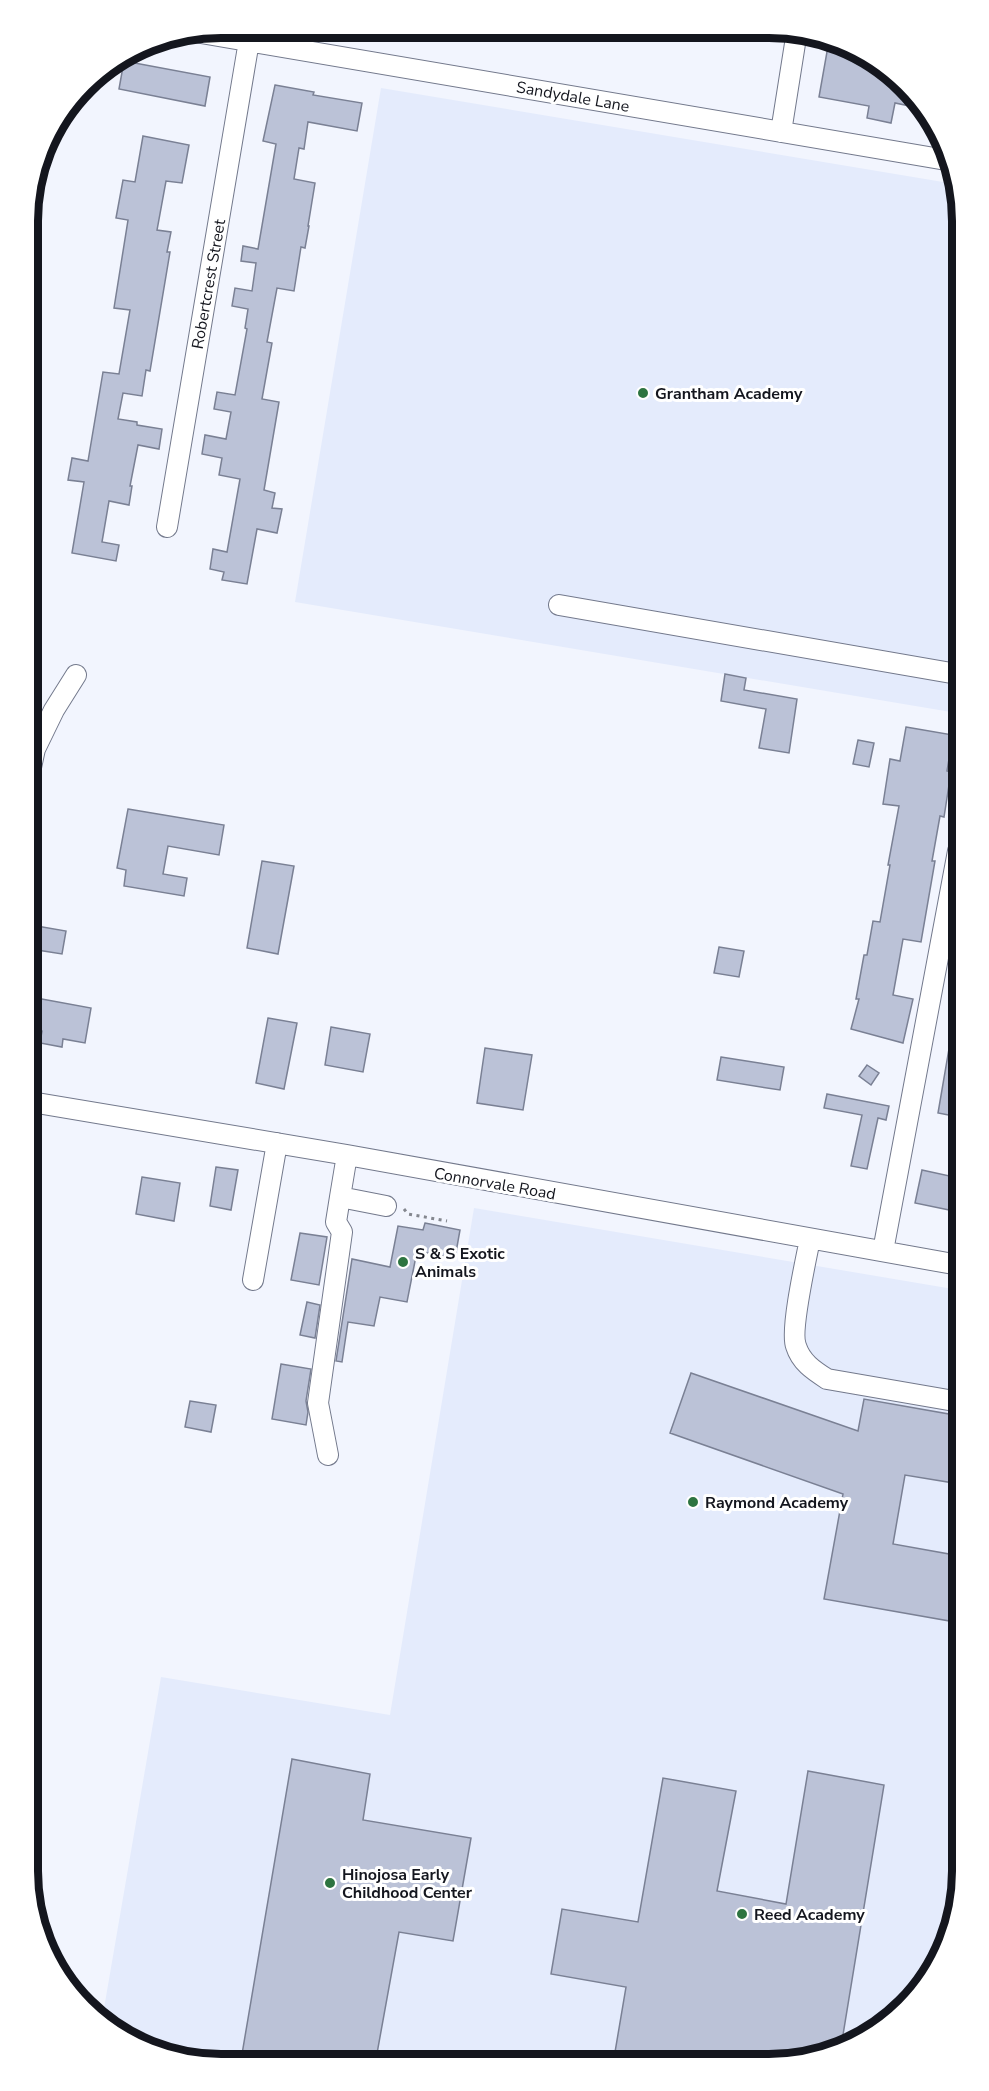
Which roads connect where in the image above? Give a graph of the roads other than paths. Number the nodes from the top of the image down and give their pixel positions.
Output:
1 (231, 38) edge
2 (796, 39) edge
3 (249, 41) junction
4 (781, 132) junction
5 (941, 159) edge
6 (167, 527) dead end
7 (558, 605) dead end
8 (952, 673) edge
9 (76, 675) dead end
10 (38, 743) edge
11 (952, 885) edge
12 (38, 1102) edge
13 (277, 1143) junction
14 (347, 1155) junction
15 (340, 1197) junction
16 (386, 1206) road end
17 (810, 1239) junction
18 (883, 1251) junction
19 (951, 1264) edge
20 (253, 1280) dead end
21 (951, 1400) edge
22 (328, 1455) dead end

1 - 3 street, Sandydale Lane
2 - 4 street
3 - 4 street, Sandydale Lane
3 - 6 street, Robertcrest Street
4 - 5 street, Sandydale Lane
7 - 8 street
9 - 10 street
11 - 18 street
12 - 13 street, Connorvale Road
13 - 14 street, Connorvale Road
13 - 20 street
14 - 15 street
14 - 17 street, Connorvale Road
15 - 16 street
15 - 22 street
17 - 18 street, Connorvale Road
17 - 21 street
18 - 19 street, Connorvale Road

